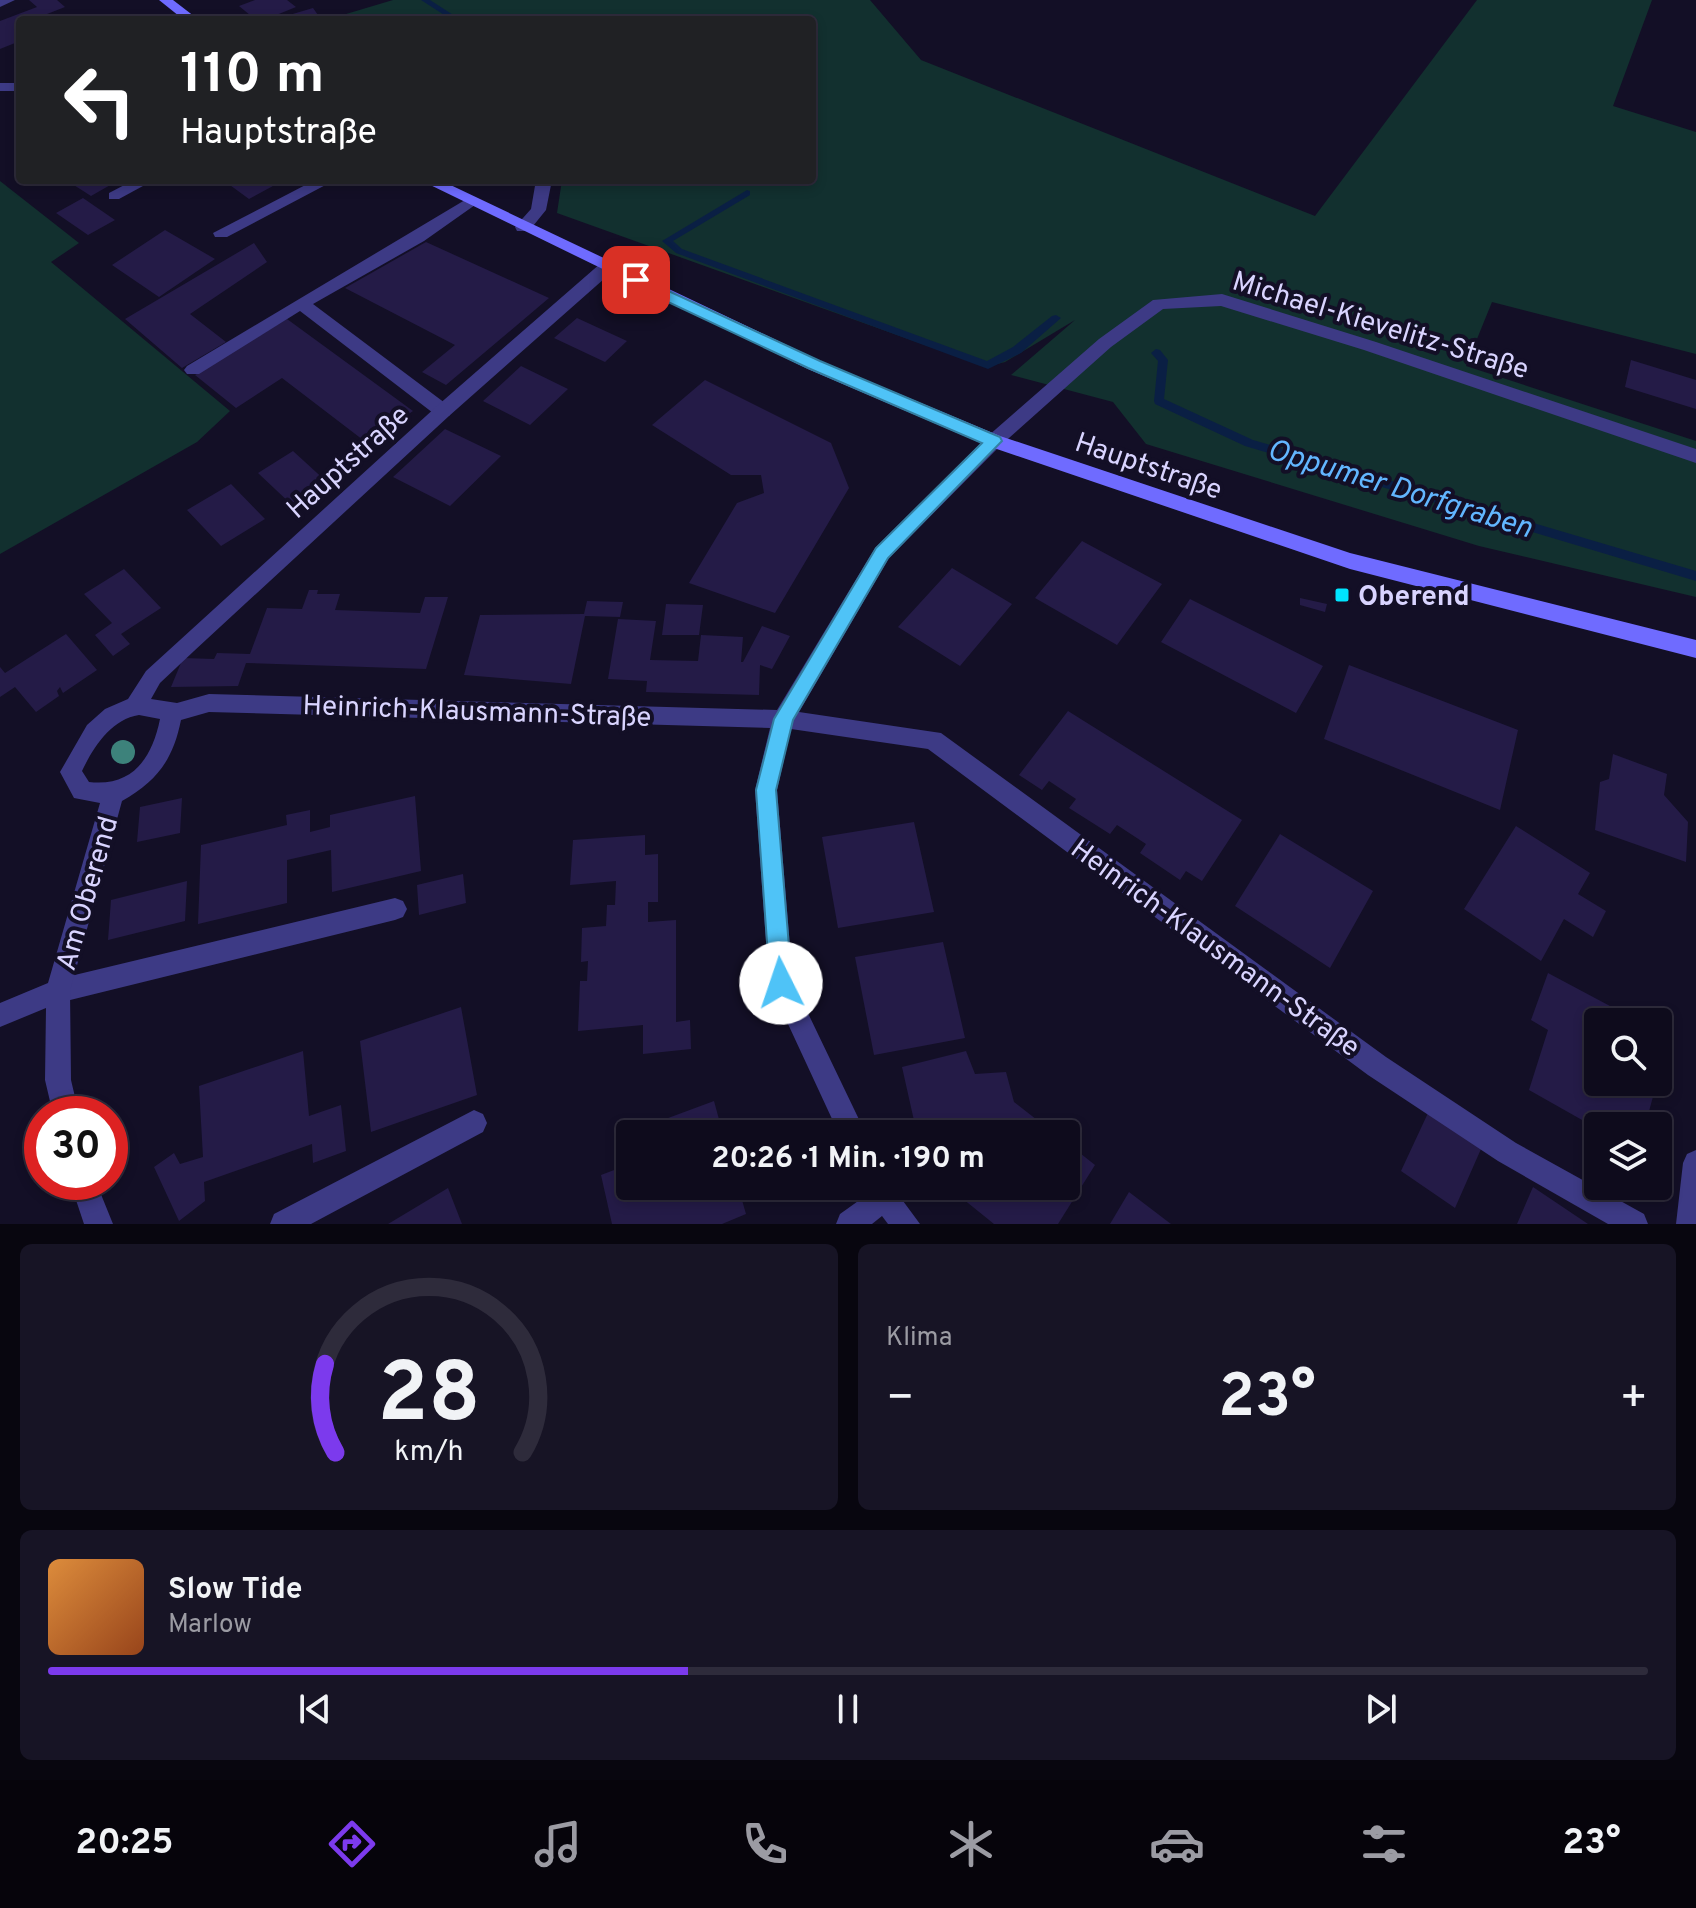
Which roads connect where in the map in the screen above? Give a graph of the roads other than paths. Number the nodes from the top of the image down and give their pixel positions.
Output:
1 (9, 0) edge
2 (165, 0) edge
3 (0, 3) edge
4 (187, 16) edge
5 (138, 184) edge
6 (319, 184) edge
7 (436, 184) edge
8 (543, 184) edge
9 (114, 196) dead end
10 (470, 202) junction
11 (523, 227) junction
12 (221, 233) dead end
13 (607, 267) junction
14 (301, 303) junction
15 (193, 370) dead end
16 (443, 411) junction
17 (994, 441) junction
18 (1696, 456) edge
19 (1696, 649) edge
20 (135, 706) junction
21 (172, 712) junction
22 (783, 719) junction
23 (113, 795) junction
24 (395, 909) dead end
25 (58, 991) junction
26 (0, 1015) edge
27 (62, 1096) edge
28 (846, 1120) edge
29 (474, 1123) dead end
30 (1696, 1163) edge
31 (88, 1200) edge
32 (873, 1200) edge
33 (887, 1200) edge
34 (99, 1224) edge
35 (284, 1224) edge
36 (850, 1224) edge
37 (906, 1224) edge
38 (1634, 1224) edge
39 (1690, 1224) edge

1 - 3 street
2 - 4 main road
5 - 9 street
6 - 12 street
7 - 10 main road, Hauptstraße
8 - 11 street
10 - 11 main road, Hauptstraße
10 - 14 street
11 - 13 main road, Hauptstraße
13 - 16 street, Hauptstraße
13 - 17 main road, Hauptstraße
14 - 15 street
14 - 16 street
16 - 20 street, Hauptstraße
17 - 18 street, Michael-Kievelitz-Straße
17 - 19 main road, Hauptstraße
17 - 22 street
20 - 21 street
20 - 23 street, Am Oberend
21 - 22 street, Heinrich-Klausmann-Straße
21 - 23 street, Am Oberend
22 - 28 street
22 - 38 street, Heinrich-Klausmann-Straße
23 - 25 street, Am Oberend
24 - 25 street
25 - 26 street, Am Oberend
25 - 27 street, Am Oberend
29 - 35 street
30 - 39 street
31 - 34 street
32 - 36 street
33 - 37 street

